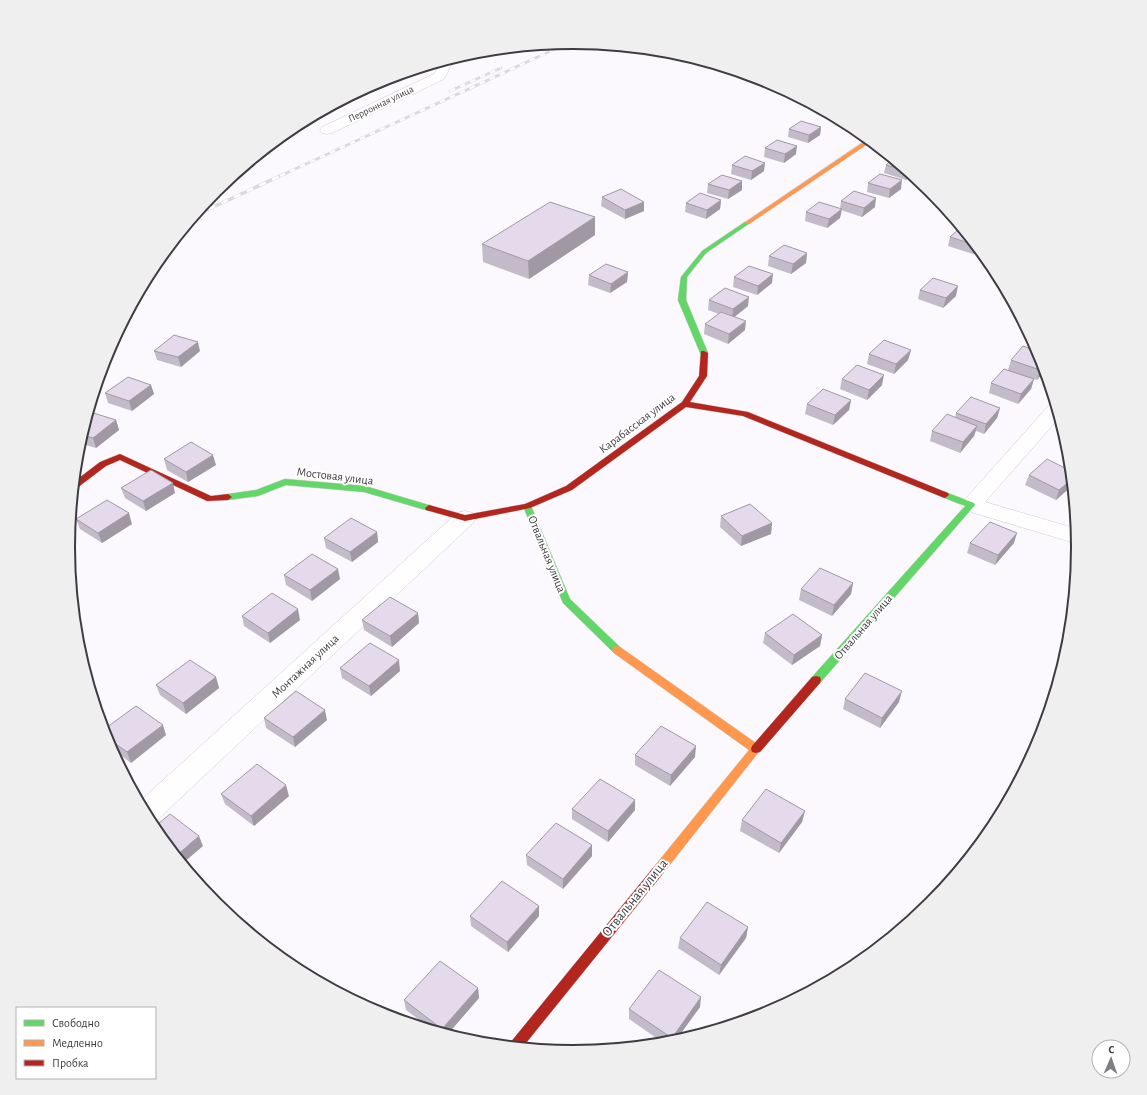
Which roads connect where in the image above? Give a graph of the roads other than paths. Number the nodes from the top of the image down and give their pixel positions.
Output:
1 (445, 66) edge
2 (327, 130) dead end
3 (865, 143) edge
4 (685, 404) junction
5 (1053, 412) edge
6 (79, 482) edge
7 (971, 505) junction
8 (527, 506) junction
9 (466, 518) junction
10 (1072, 535) edge
11 (756, 749) junction
12 (150, 810) edge
13 (518, 1043) edge

1 - 2 street, Перронная улица
3 - 4 street, Карабасская улица
4 - 7 street
4 - 8 street, Карабасская улица
5 - 7 street, Отвальная улица
6 - 9 street, Мостовая улица
7 - 10 street
7 - 11 street, Отвальная улица
8 - 9 street, Карабасская улица
8 - 11 street, Отвальная улица
9 - 12 street, Монтажная улица
11 - 13 street, Отвальная улица

